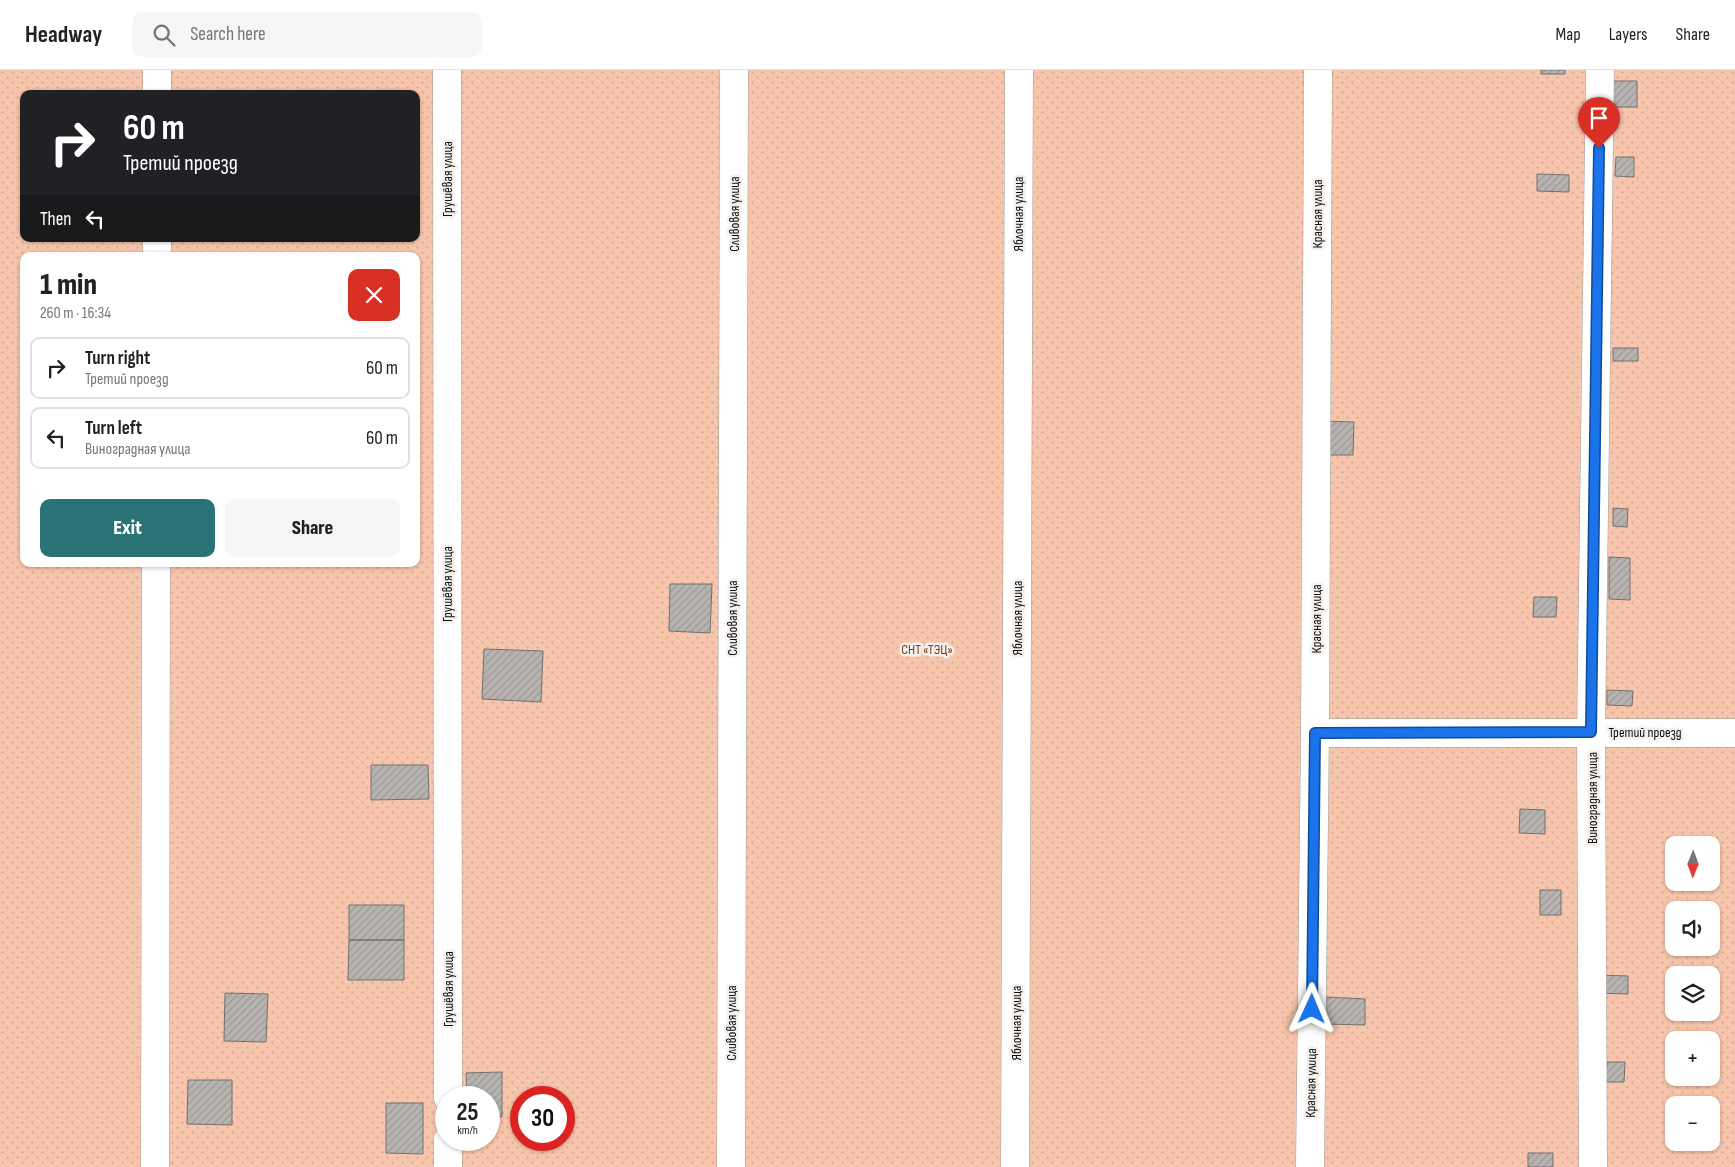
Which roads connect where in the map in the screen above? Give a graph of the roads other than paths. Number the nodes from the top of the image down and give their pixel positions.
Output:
1 (157, 70) edge
2 (446, 70) edge
3 (734, 70) edge
4 (1019, 70) edge
5 (1318, 70) edge
6 (1600, 70) edge
7 (157, 90) edge
8 (156, 567) edge
9 (1591, 732) junction
10 (1735, 732) edge
11 (1315, 733) junction
12 (448, 1086) edge
13 (448, 1151) edge
14 (155, 1167) edge
15 (448, 1167) edge
16 (731, 1167) edge
17 (1015, 1167) edge
18 (1310, 1167) edge
19 (1593, 1167) edge

1 - 7 street
2 - 12 street, Грушёвая улица
3 - 16 street, Сливовая улица
4 - 17 street, Яблочная улица
5 - 11 street, Красная улица
6 - 9 street, Виноградная улица
8 - 14 street
9 - 10 street, Третий проезд
9 - 11 street, Третий проезд
9 - 19 street, Виноградная улица
11 - 18 street, Красная улица
13 - 15 street

